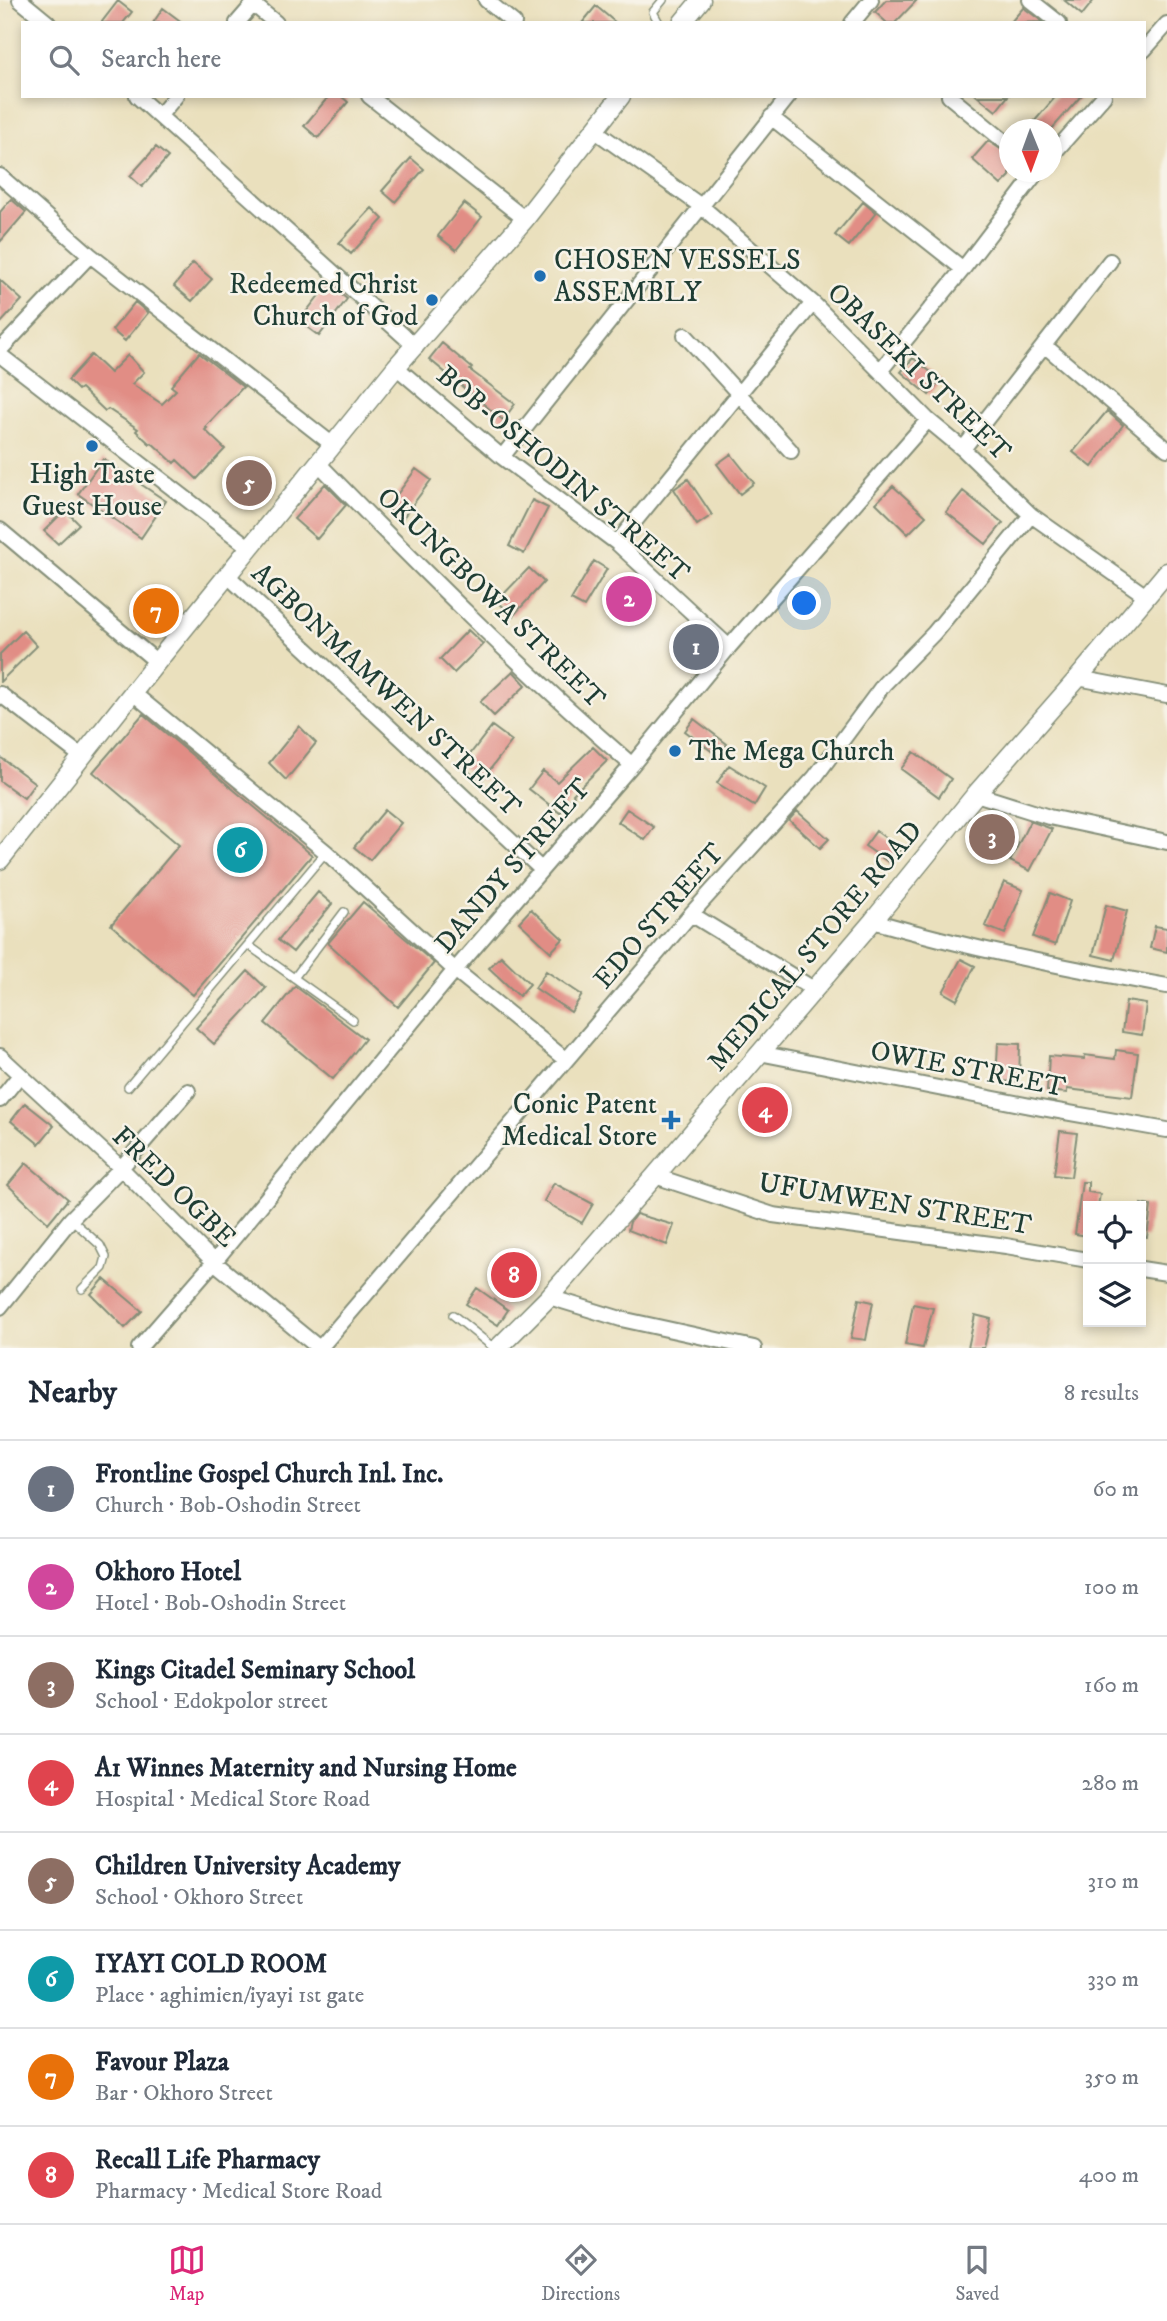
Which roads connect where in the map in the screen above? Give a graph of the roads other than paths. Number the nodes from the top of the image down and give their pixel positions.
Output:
1 (20, 0) edge
2 (486, 0) edge
3 (663, 0) edge
4 (871, 0) edge
5 (1030, 0) edge
6 (255, 2) edge
7 (46, 21) edge
8 (239, 21) edge
9 (274, 21) edge
10 (512, 21) edge
11 (658, 21) edge
12 (856, 21) edge
13 (1056, 21) edge
14 (1167, 24) edge
15 (1146, 48) edge
16 (139, 98) edge
17 (174, 98) edge
18 (372, 98) edge
19 (787, 98) edge
20 (951, 98) edge
21 (1102, 98) edge
22 (614, 99) edge
23 (160, 115) junction
24 (771, 117) junction
25 (594, 130) junction
26 (999, 137) edge
27 (1062, 144) edge
28 (0, 176) edge
29 (1029, 182) edge
30 (701, 205) junction
31 (525, 219) junction
32 (90, 255) junction
33 (1110, 261) dead end
34 (963, 269) junction
35 (813, 303) junction
36 (685, 335) dead end
37 (1044, 345) junction
38 (416, 347) junction
39 (0, 353) edge
40 (396, 368) junction
41 (880, 371) junction
42 (739, 394) junction
43 (928, 420) junction
44 (333, 445) junction
45 (964, 449) junction
46 (791, 450) dead end
47 (1167, 450) edge
48 (502, 457) junction
49 (320, 464) junction
50 (1031, 514) junction
51 (0, 530) edge
52 (617, 543) junction
53 (250, 548) junction
54 (1167, 572) edge
55 (228, 576) junction
56 (1146, 596) junction
57 (729, 648) junction
58 (157, 662) junction
59 (1078, 678) junction
60 (133, 693) junction
61 (0, 694) edge
62 (1167, 695) edge
63 (81, 757) junction
64 (632, 765) junction
65 (976, 794) junction
66 (1167, 842) edge
67 (326, 852) junction
68 (0, 860) edge
69 (541, 869) junction
70 (344, 912) dead end
71 (691, 914) junction
72 (873, 921) junction
73 (248, 945) junction
74 (455, 970) junction
75 (294, 978) junction
76 (1167, 986) edge
77 (816, 990) junction
78 (353, 1020) dead end
79 (759, 1053) junction
80 (0, 1056) edge
81 (566, 1060) junction
82 (20, 1075) junction
83 (128, 1087) dead end
84 (188, 1091) dead end
85 (0, 1100) edge
86 (1167, 1130) edge
87 (121, 1168) junction
88 (655, 1176) junction
89 (71, 1219) junction
90 (1083, 1259) edge
91 (214, 1262) junction
92 (1146, 1270) edge
93 (1167, 1273) edge
94 (82, 1289) dead end
95 (549, 1297) junction
96 (0, 1307) edge
97 (453, 1315) dead end
98 (139, 1348) edge
99 (320, 1348) edge
100 (496, 1348) edge
101 (754, 1348) edge

1 - 7 street
2 - 10 street
3 - 11 lane
4 - 12 street
5 - 13 street
6 - 8 street
6 - 9 street
14 - 15 street
16 - 23 street
17 - 23 street
18 - 31 street
19 - 24 street
20 - 26 street
21 - 27 street
22 - 25 street
23 - 38 street
24 - 30 street
24 - 34 street
25 - 30 street, OBASEKI STREET
25 - 31 street
28 - 32 street
29 - 34 street
30 - 35 street, OBASEKI STREET
30 - 48 street
31 - 38 street
32 - 39 street
32 - 44 street
33 - 37 street
34 - 41 street
35 - 41 street, OBASEKI STREET
35 - 42 street
36 - 42 street
37 - 45 street
37 - 47 street
38 - 40 street
39 - 53 street
40 - 44 street
40 - 48 street, BOB-OSHODIN STREET
41 - 43 street, OBASEKI STREET
42 - 46 street
42 - 52 street
43 - 45 street, OBASEKI STREET
43 - 57 street, DANDY STREET
44 - 49 street
45 - 50 street, OBASEKI STREET
48 - 52 street, BOB-OSHODIN STREET
49 - 53 street
49 - 64 street, OKUNGBOWA STREET
50 - 56 street, OBASEKI STREET
50 - 71 street, EDO STREET
51 - 58 street
52 - 57 street, BOB-OSHODIN STREET
53 - 55 street
54 - 56 street, MEDICAL STORE ROAD
55 - 58 street
55 - 69 street, AGBONMAMWEN STREET
56 - 59 street, MEDICAL STORE ROAD
57 - 64 street, DANDY STREET
58 - 60 street
59 - 62 street
59 - 65 street, MEDICAL STORE ROAD
60 - 63 street
60 - 67 street
61 - 63 street
63 - 68 street
64 - 69 street, DANDY STREET
65 - 66 street
65 - 72 street, MEDICAL STORE ROAD
67 - 73 lane
67 - 74 street
69 - 74 street, DANDY STREET
70 - 75 lane
71 - 77 street
71 - 81 street, EDO STREET
72 - 76 street
72 - 77 street, MEDICAL STORE ROAD
73 - 75 lane
73 - 83 lane
74 - 81 street
74 - 91 street, DANDY STREET
75 - 78 lane
77 - 79 street, MEDICAL STORE ROAD
79 - 86 street, OWIE STREET
79 - 88 street, MEDICAL STORE ROAD
80 - 82 street, FRED OGBE
81 - 99 street, EDO STREET
82 - 85 street
82 - 87 street, FRED OGBE
84 - 87 street
87 - 89 street
87 - 91 street, FRED OGBE
88 - 90 street, UFUMWEN STREET
88 - 95 street, MEDICAL STORE ROAD
89 - 94 lane
89 - 96 street
91 - 98 street, DANDY STREET
91 - 99 street, FRED OGBE
92 - 93 street
95 - 100 street, MEDICAL STORE ROAD
95 - 101 street
97 - 100 lane

